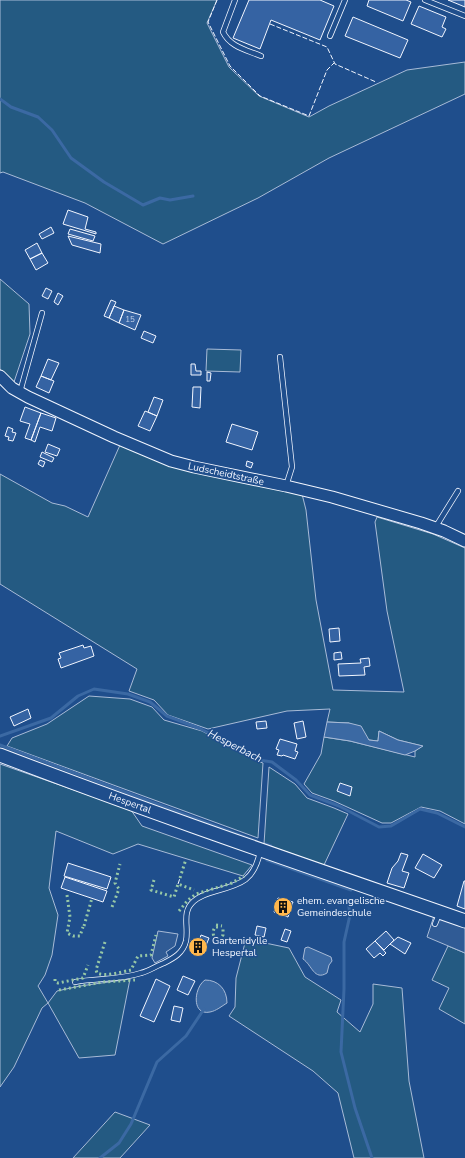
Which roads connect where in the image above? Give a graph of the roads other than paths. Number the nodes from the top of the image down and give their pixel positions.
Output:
1 (235, 0) edge
2 (345, 0) edge
3 (425, 0) edge
4 (465, 16) edge
5 (330, 36) dead end
6 (261, 56) dead end
7 (42, 314) dead end
8 (280, 357) dead end
9 (0, 376) edge
10 (19, 393) junction
11 (286, 486) junction
12 (458, 490) dead end
13 (435, 528) junction
14 (465, 541) edge
15 (0, 755) edge
16 (260, 850) junction
17 (465, 921) edge
18 (75, 982) dead end

1 - 6 lane
2 - 5 lane
3 - 4 lane
7 - 10 lane
8 - 11 lane
9 - 10 street, Ludscheidtstraße
10 - 11 street, Ludscheidtstraße
11 - 13 street, Ludscheidtstraße
12 - 13 lane
13 - 14 street, Ludscheidtstraße
15 - 16 main road, Hespertal
16 - 17 main road, Hespertal
16 - 18 lane

